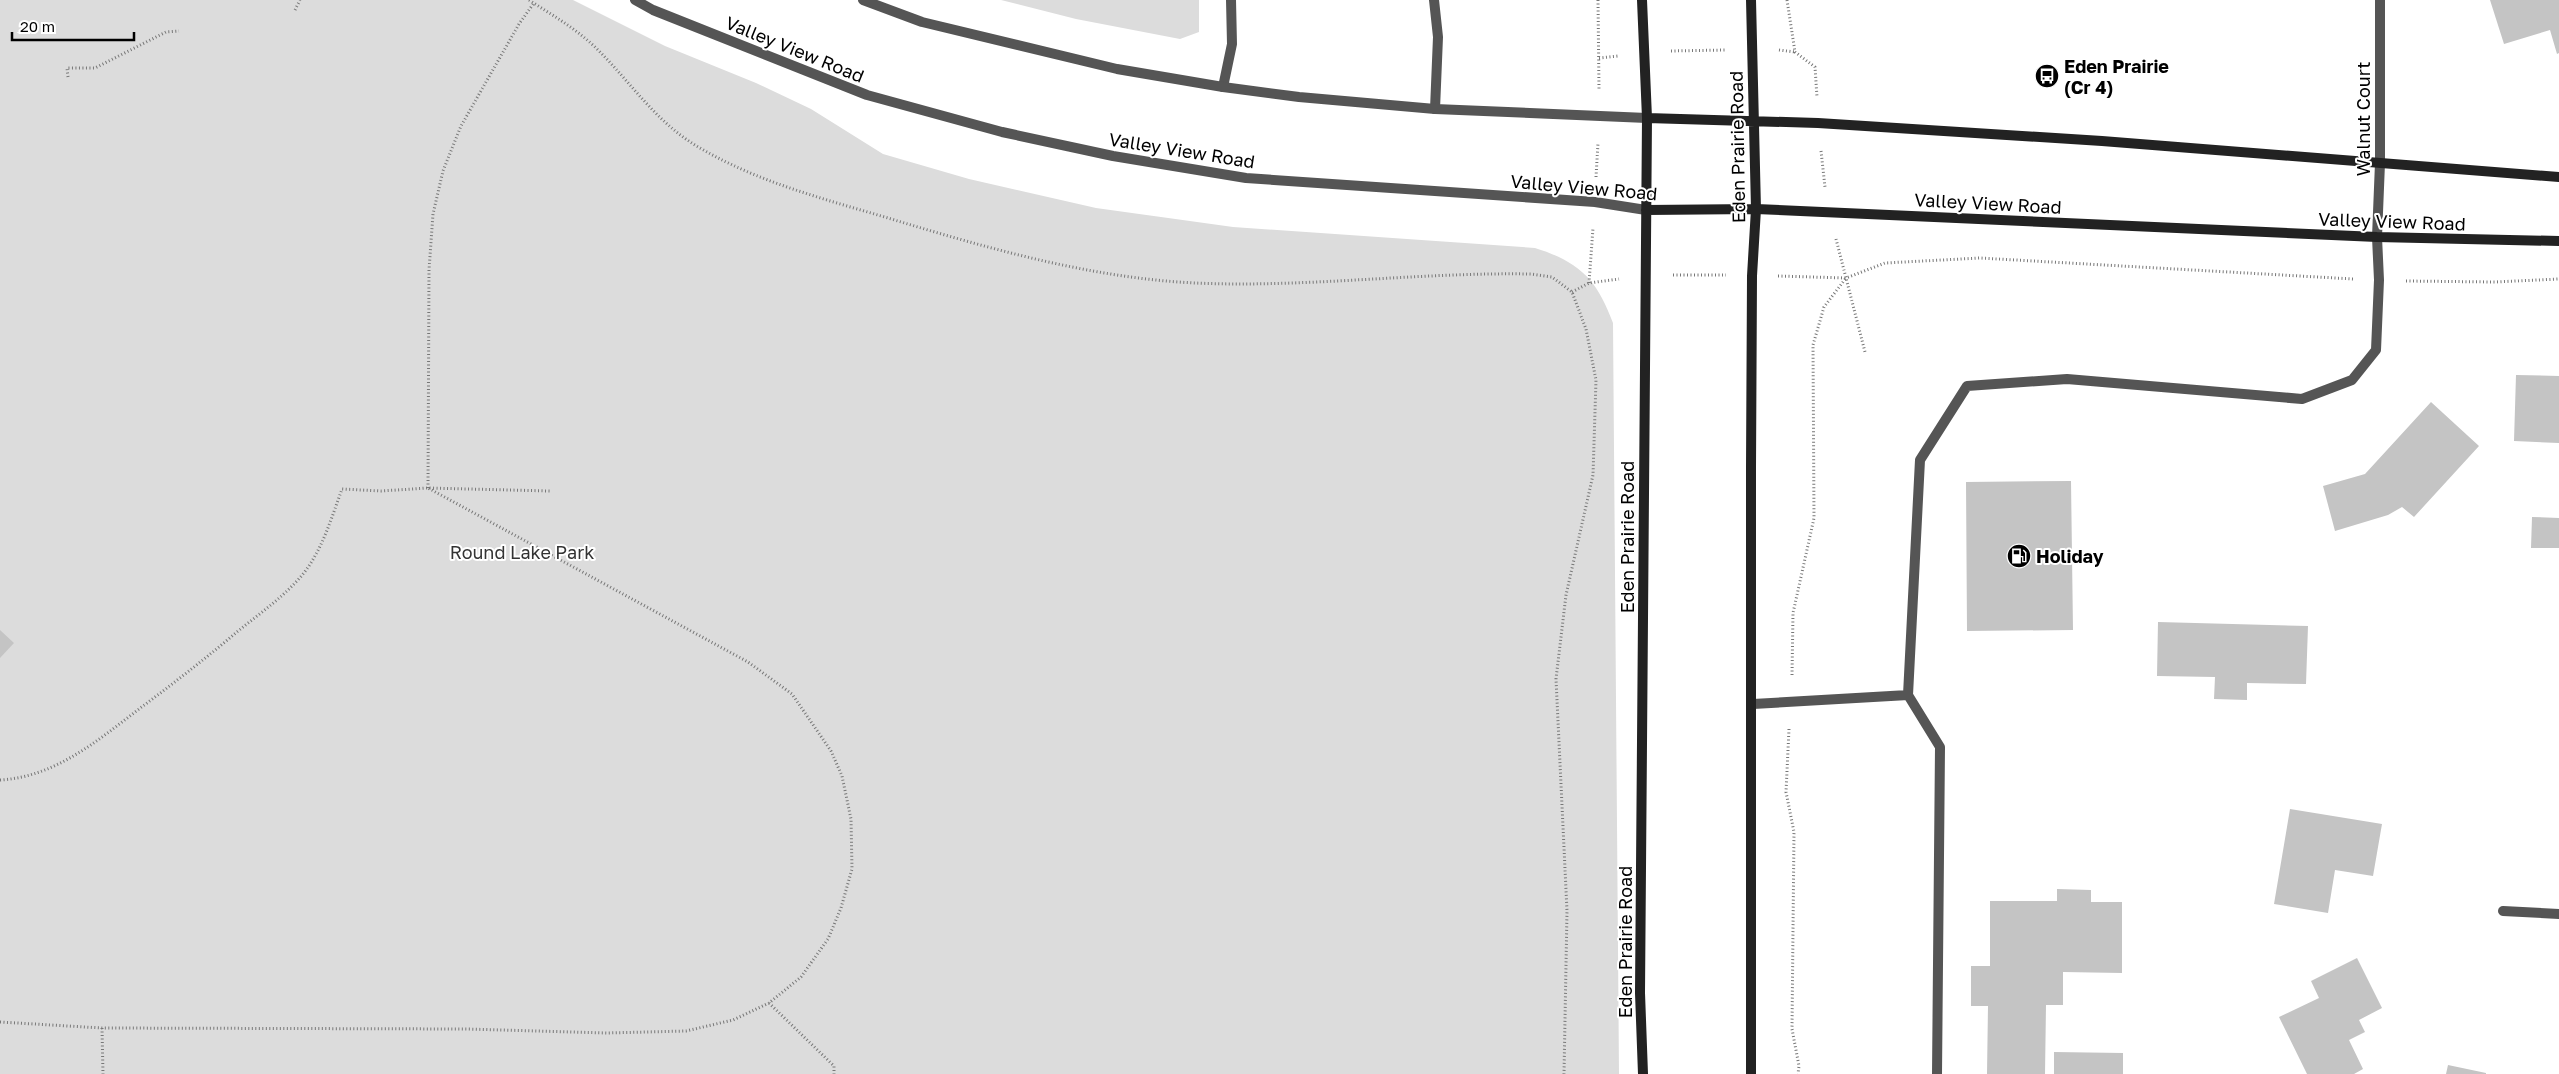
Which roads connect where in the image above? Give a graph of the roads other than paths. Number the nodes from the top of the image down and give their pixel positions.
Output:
1 (634, 0) edge
2 (863, 0) edge
3 (1231, 0) edge
4 (1434, 0) edge
5 (1642, 0) edge
6 (1751, 0) edge
7 (2380, 0) edge
8 (1224, 87) junction
9 (1435, 109) junction
10 (1647, 118) junction
11 (1754, 122) junction
12 (2380, 163) junction
13 (2559, 178) edge
14 (1756, 209) junction
15 (1646, 210) junction
16 (2377, 237) junction
17 (2559, 241) edge
18 (1908, 695) junction
19 (1753, 704) junction
20 (2503, 911) dead end
21 (2559, 914) edge
22 (1643, 1074) edge
23 (1751, 1074) edge
24 (1937, 1074) edge

1 - 15 street, Valley View Road
2 - 8 street
3 - 8 street
4 - 9 street
5 - 10 main road, Eden Prairie Road
6 - 11 main road, Eden Prairie Road
7 - 12 street, Walnut Court
8 - 9 street
9 - 10 street
10 - 11 main road
10 - 15 main road, Eden Prairie Road
11 - 12 main road
11 - 14 main road, Eden Prairie Road
12 - 13 main road
12 - 16 street, Walnut Court
14 - 15 main road, Valley View Road
14 - 16 main road, Valley View Road
14 - 19 main road, Eden Prairie Road
15 - 22 main road, Eden Prairie Road
16 - 17 main road, Valley View Road
16 - 18 street, Walnut Court
18 - 19 street
18 - 24 street
19 - 23 main road, Eden Prairie Road
20 - 21 street

